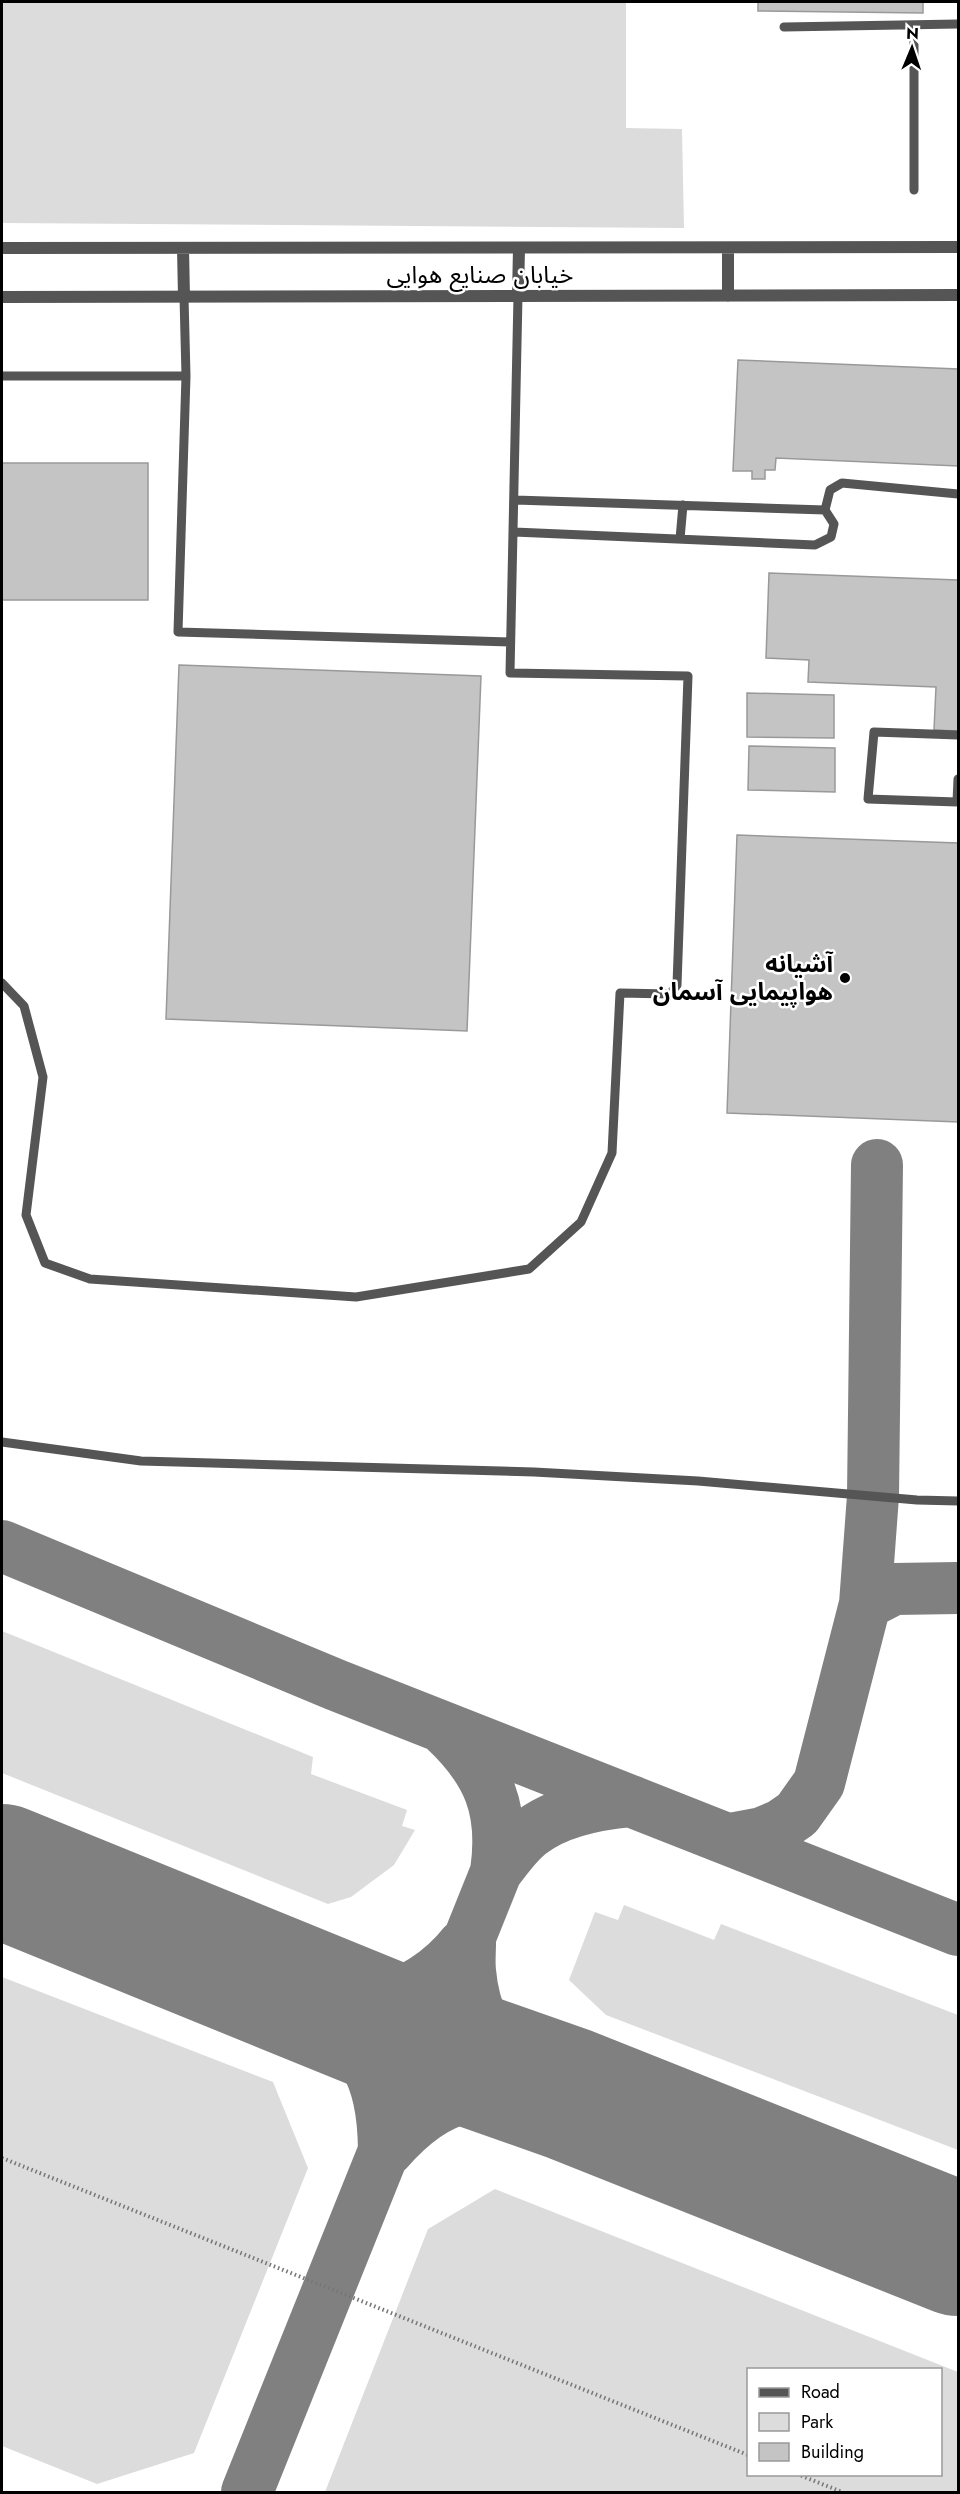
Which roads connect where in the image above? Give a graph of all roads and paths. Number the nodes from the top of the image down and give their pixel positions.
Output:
1 (958, 24) edge
2 (914, 25) junction
3 (784, 27) dead end
4 (914, 190) dead end
5 (958, 247) edge
6 (2, 248) edge
7 (183, 248) junction
8 (519, 248) junction
9 (728, 248) junction
10 (958, 295) edge
11 (518, 296) junction
12 (728, 296) junction
13 (2, 297) edge
14 (184, 297) junction
15 (2, 376) edge
16 (186, 376) junction
17 (958, 494) edge
18 (514, 500) junction
19 (682, 506) junction
20 (825, 510) junction
21 (514, 532) junction
22 (680, 539) junction
23 (510, 642) junction
24 (958, 735) edge
25 (958, 779) edge
26 (2, 983) edge
27 (2, 1442) edge
28 (958, 1501) edge
29 (2, 2158) edge
30 (747, 2455) edge
31 (799, 2476) edge
32 (842, 2493) edge

1 - 2 lane
2 - 3 lane
2 - 4 lane
5 - 9 street, خیابان صنایع هوایی
6 - 7 street, خیابان صنایع هوایی
7 - 8 street, خیابان صنایع هوایی
7 - 14 street
8 - 9 street, خیابان صنایع هوایی
8 - 11 street
9 - 12 street
10 - 12 street, خیابان صنایع هوایی
11 - 12 street, خیابان صنایع هوایی
11 - 14 street, خیابان صنایع هوایی
11 - 18 lane
13 - 14 street, خیابان صنایع هوایی
14 - 16 lane
15 - 16 lane
16 - 23 lane
17 - 20 lane
18 - 19 lane
18 - 21 lane
19 - 20 lane
19 - 22 lane
20 - 22 lane
21 - 22 lane
21 - 23 lane
23 - 26 lane
24 - 25 lane
27 - 28 lane
29 - 30 path
31 - 32 path

